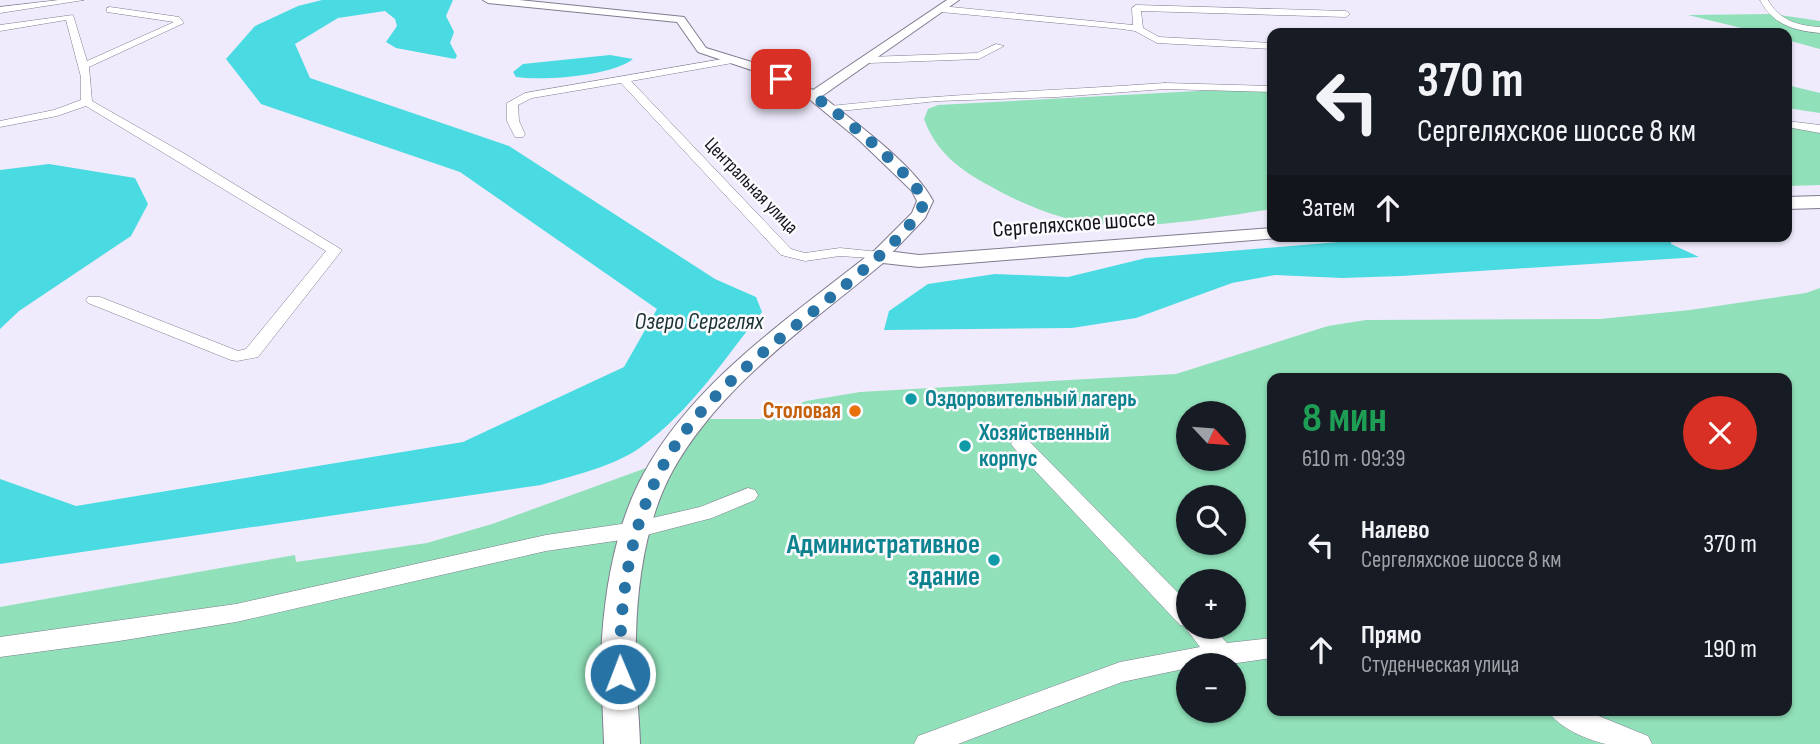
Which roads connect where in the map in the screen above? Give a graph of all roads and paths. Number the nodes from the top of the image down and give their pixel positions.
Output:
1 (80, 0) edge
2 (488, 0) edge
3 (954, 0) edge
4 (1764, 0) edge
5 (941, 9) junction
6 (0, 10) edge
7 (110, 10) dead end
8 (1346, 13) dead end
9 (0, 28) edge
10 (1138, 29) junction
11 (1820, 30) edge
12 (999, 46) dead end
13 (1267, 46) edge
14 (734, 60) junction
15 (869, 60) junction
16 (83, 66) junction
17 (623, 79) junction
18 (1267, 89) edge
19 (814, 96) junction
20 (87, 102) junction
21 (830, 109) junction
22 (0, 124) edge
23 (1792, 125) edge
24 (1820, 129) edge
25 (519, 134) dead end
26 (1820, 202) edge
27 (1792, 203) edge
28 (1267, 234) edge
29 (879, 256) junction
30 (94, 300) dead end
31 (1021, 444) dead end
32 (748, 495) dead end
33 (635, 530) junction
34 (1176, 605) edge
35 (1208, 639) edge
36 (0, 647) edge
37 (1267, 650) edge
38 (1221, 653) edge
39 (1239, 653) edge
40 (1176, 660) edge
41 (1571, 716) edge
42 (622, 744) edge
43 (927, 744) edge
44 (1639, 744) edge

1 - 6 street
2 - 14 street
3 - 5 street
4 - 11 street
5 - 10 street
5 - 15 street
7 - 16 street
8 - 10 street
9 - 16 street
10 - 13 street
12 - 15 street
14 - 17 street
14 - 19 street
15 - 19 street
16 - 20 street
17 - 25 street
17 - 29 street, Центральная улица
18 - 21 street
19 - 21 street
20 - 22 street
20 - 30 street
21 - 29 street
23 - 24 street
26 - 27 main road
28 - 29 main road, Сергеляхское шоссе
29 - 33 main road
31 - 34 street
32 - 33 street
33 - 36 street
33 - 42 main road
35 - 38 street
37 - 39 street
40 - 43 street
41 - 44 street

